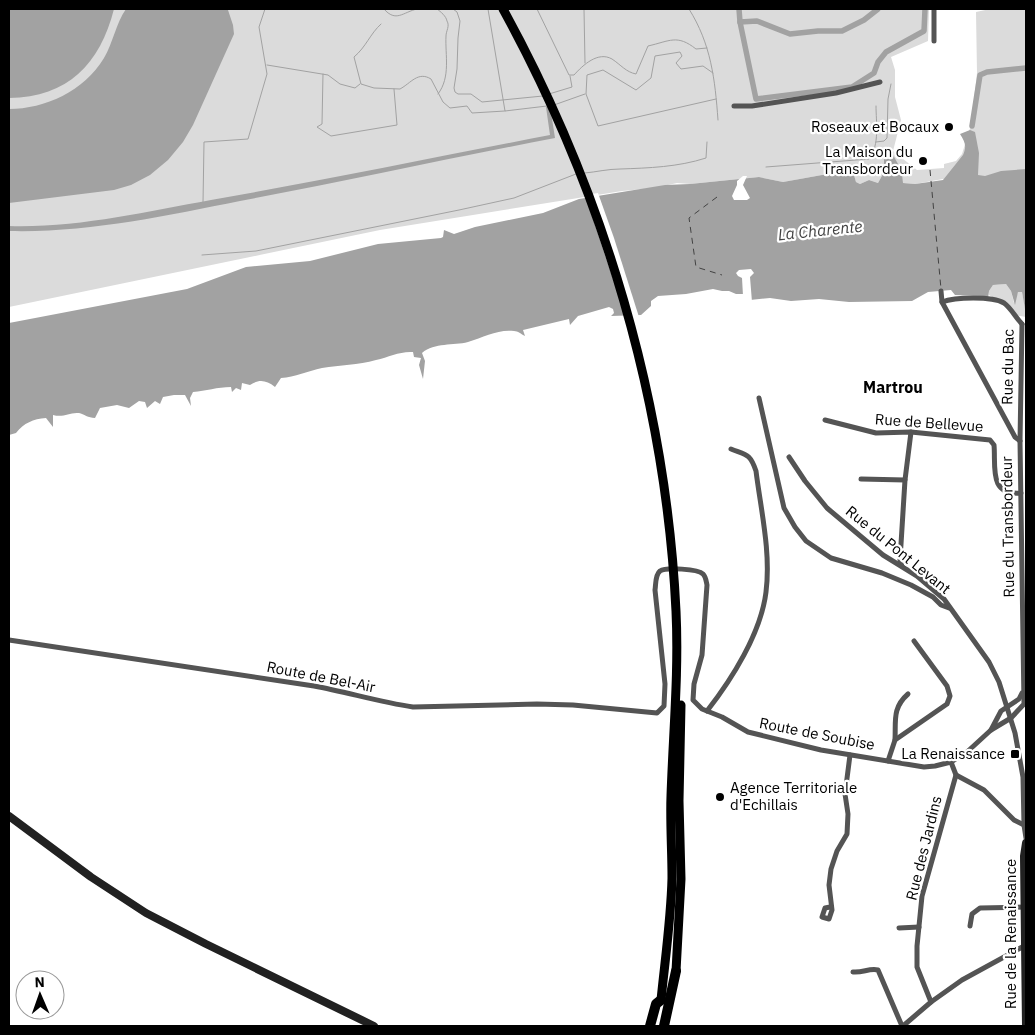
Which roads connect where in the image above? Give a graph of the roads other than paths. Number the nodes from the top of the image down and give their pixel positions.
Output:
1 (503, 9) edge
2 (510, 9) edge
3 (934, 9) edge
4 (934, 40) dead end
5 (880, 82) dead end
6 (734, 106) dead end
7 (941, 291) dead end
8 (942, 302) junction
9 (1024, 323) edge
10 (759, 398) dead end
11 (826, 420) dead end
12 (910, 432) junction
13 (1020, 441) junction
14 (731, 449) dead end
15 (788, 457) dead end
16 (861, 479) dead end
17 (905, 480) junction
18 (1021, 493) junction
19 (1026, 564) edge
20 (902, 566) junction
21 (1021, 569) junction
22 (677, 591) junction
23 (949, 608) junction
24 (9, 640) edge
25 (914, 641) dead end
26 (1022, 692) junction
27 (908, 694) dead end
28 (1007, 706) junction
29 (660, 711) joint
30 (707, 711) junction
31 (1011, 718) junction
32 (991, 730) junction
33 (895, 740) junction
34 (850, 754) junction
35 (888, 761) junction
36 (952, 762) junction
37 (956, 776) junction
38 (9, 816) edge
39 (1024, 825) junction
40 (1026, 838) edge
41 (1026, 843) edge
42 (830, 907) dead end
43 (1025, 907) edge
44 (970, 926) dead end
45 (919, 927) junction
46 (899, 928) dead end
47 (1026, 945) edge
48 (676, 971) junction
49 (854, 972) dead end
50 (661, 1000) junction
51 (930, 1002) junction
52 (374, 1026) edge
53 (650, 1026) edge
54 (656, 1026) edge
55 (664, 1026) edge
56 (670, 1026) edge
57 (902, 1026) edge
58 (1026, 1026) edge

1 - 22 main road
2 - 22 main road
3 - 4 street
5 - 6 street
7 - 8 street, Rue du Transbordeur
8 - 9 street, Rue du Bac
8 - 13 street, Rue du Transbordeur
9 - 13 street, Rue du Bac
10 - 23 street
11 - 12 street, Rue de Bellevue
12 - 17 street
12 - 18 street, Rue de Bellevue
13 - 18 street, Rue du Transbordeur
14 - 30 street
15 - 20 street, Rue du Pont Levant
16 - 17 street
17 - 20 street
18 - 21 street, Rue du Transbordeur
19 - 21 street
20 - 23 street, Rue du Pont Levant
21 - 26 street, Rue du Transbordeur
22 - 48 main road
22 - 50 main road
23 - 28 street, Rue du Pont Levant
24 - 29 street, Route de Bel-Air
25 - 33 street
26 - 28 street, Rue du Transbordeur
26 - 31 street, Rue du Transbordeur
27 - 33 street
28 - 31 street, Rue du Pont Levant
28 - 32 street, Rue du Transbordeur
29 - 30 street, Route de Soubise
30 - 34 street, Route de Soubise
31 - 32 street, Rue du Transbordeur
31 - 39 street, Rue du Pont Levant
32 - 36 street, Rue du Transbordeur
33 - 35 street
34 - 35 street, Route de Soubise
34 - 42 street
35 - 36 street, Route de Soubise
36 - 37 street
37 - 39 street
37 - 45 street, Rue des Jardins
38 - 52 main road
39 - 40 street, Rue du Pont Levant
41 - 43 main road, Rue de la Renaissance
43 - 44 street
43 - 47 main road, Rue de la Renaissance
45 - 46 street
45 - 51 street, Rue des Jardins
47 - 51 street
47 - 58 main road, Rue de la Renaissance
48 - 55 highway
48 - 56 highway
49 - 57 street
50 - 53 highway
50 - 54 highway
51 - 57 street

